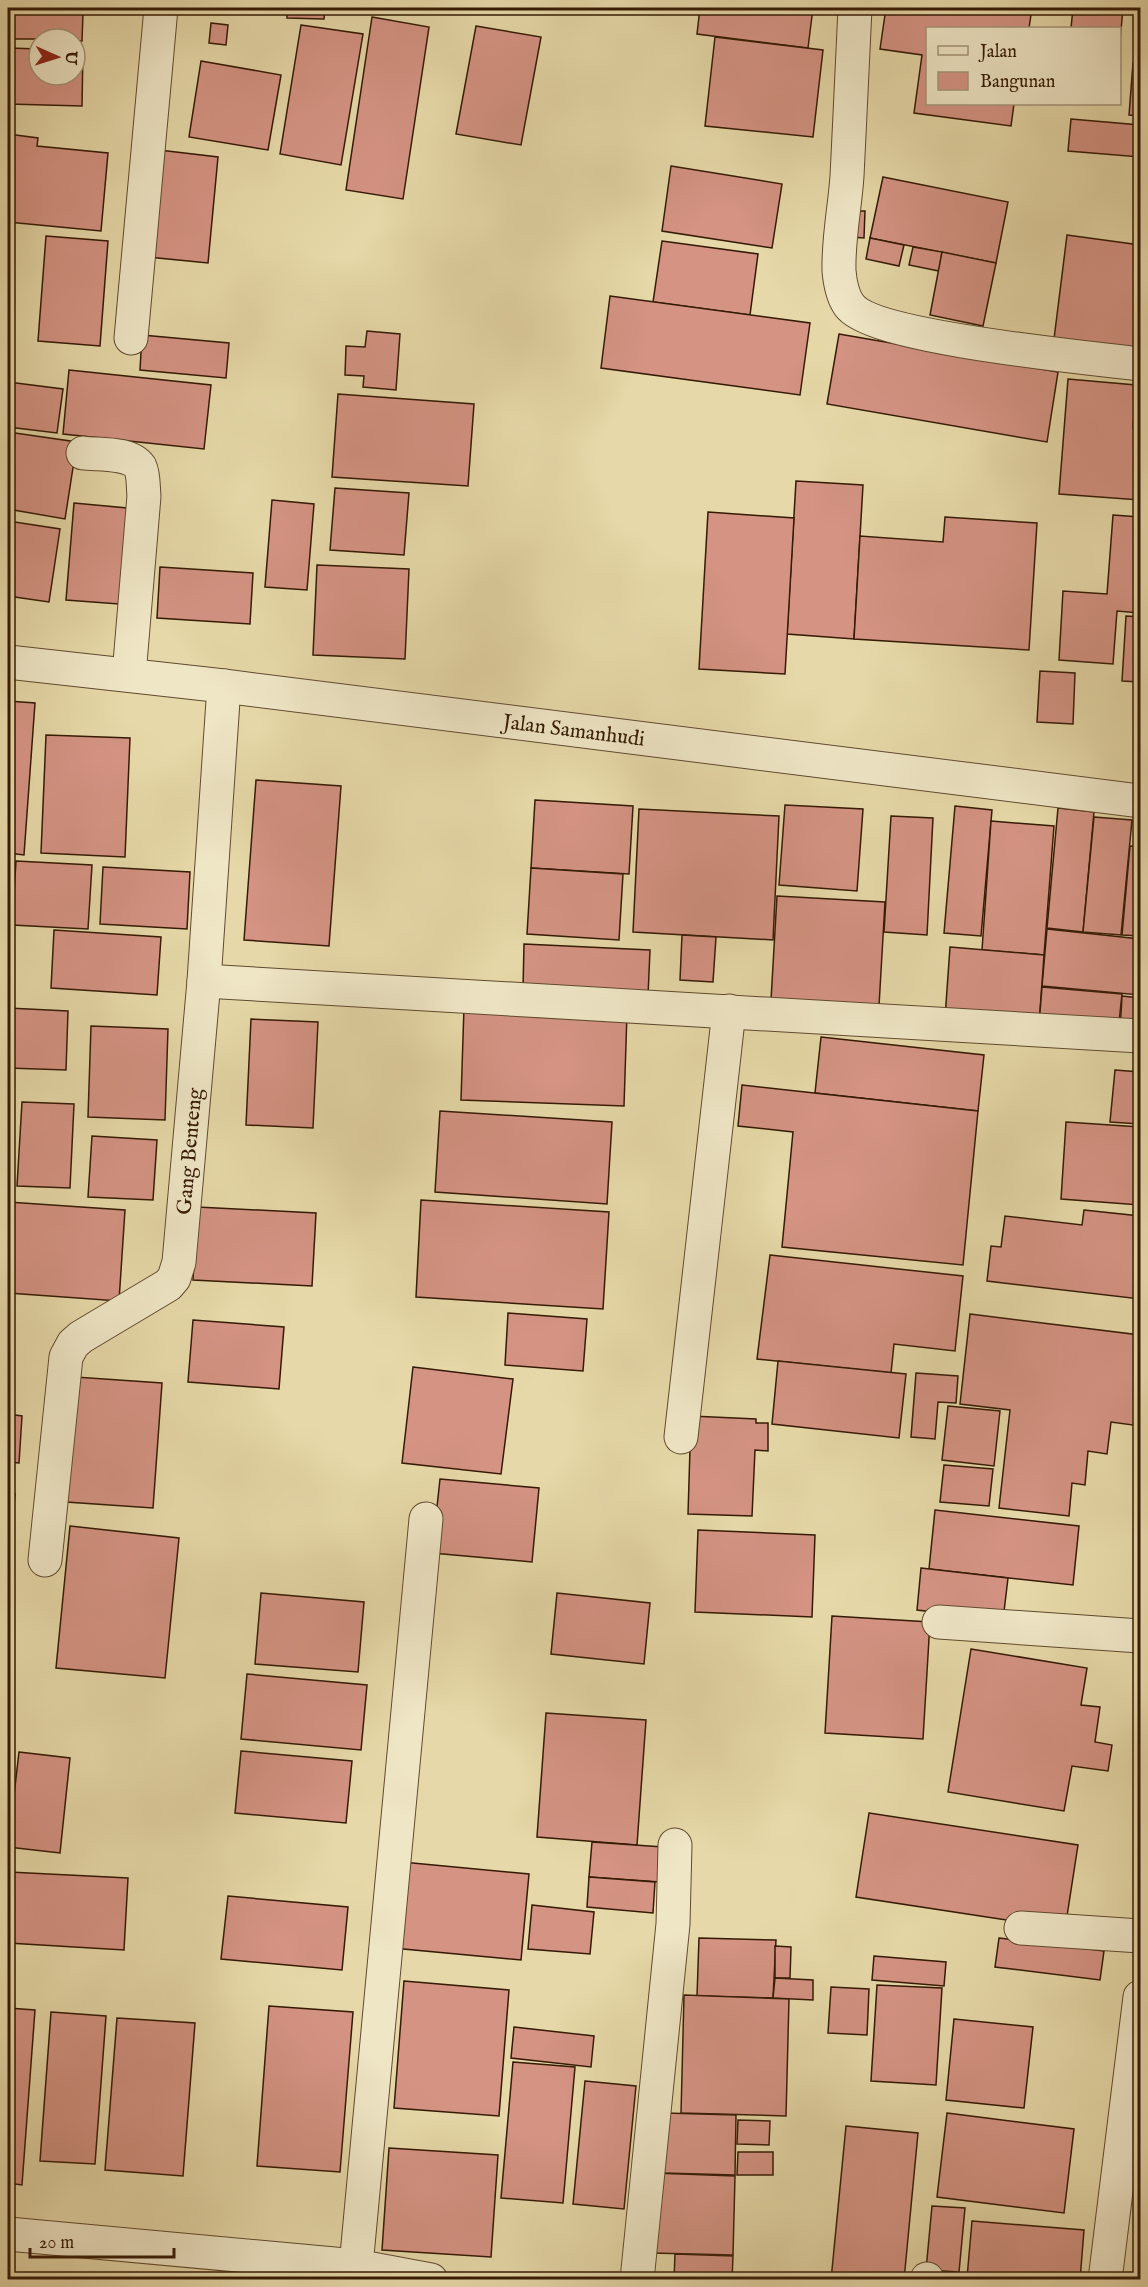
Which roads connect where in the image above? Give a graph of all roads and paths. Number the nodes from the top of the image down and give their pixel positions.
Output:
1 (161, 8) edge
2 (855, 8) edge
3 (131, 338) dead end
4 (1140, 364) edge
5 (83, 453) dead end
6 (8, 662) edge
7 (129, 675) junction
8 (224, 686) junction
9 (1140, 801) edge
10 (204, 981) junction
11 (729, 1011) junction
12 (1140, 1036) edge
13 (681, 1437) dead end
14 (426, 1519) dead end
15 (45, 1560) dead end
16 (939, 1622) dead end
17 (1140, 1636) edge
18 (675, 1845) dead end
19 (1021, 1928) dead end
20 (1140, 1936) edge
21 (1140, 1997) edge
22 (8, 2234) edge
23 (356, 2266) junction
24 (431, 2280) edge
25 (637, 2280) edge
26 (1105, 2280) edge

1 - 3 street
2 - 4 street
5 - 7 street
6 - 7 street, Jalan Samanhudi
7 - 8 street, Jalan Samanhudi
8 - 9 street, Jalan Samanhudi
8 - 10 street, Gang Benteng
10 - 11 street
10 - 15 street, Gang Benteng
11 - 12 street
11 - 13 street
14 - 23 street
16 - 17 street
18 - 25 street
19 - 20 street
21 - 26 street
22 - 23 street
23 - 24 street

